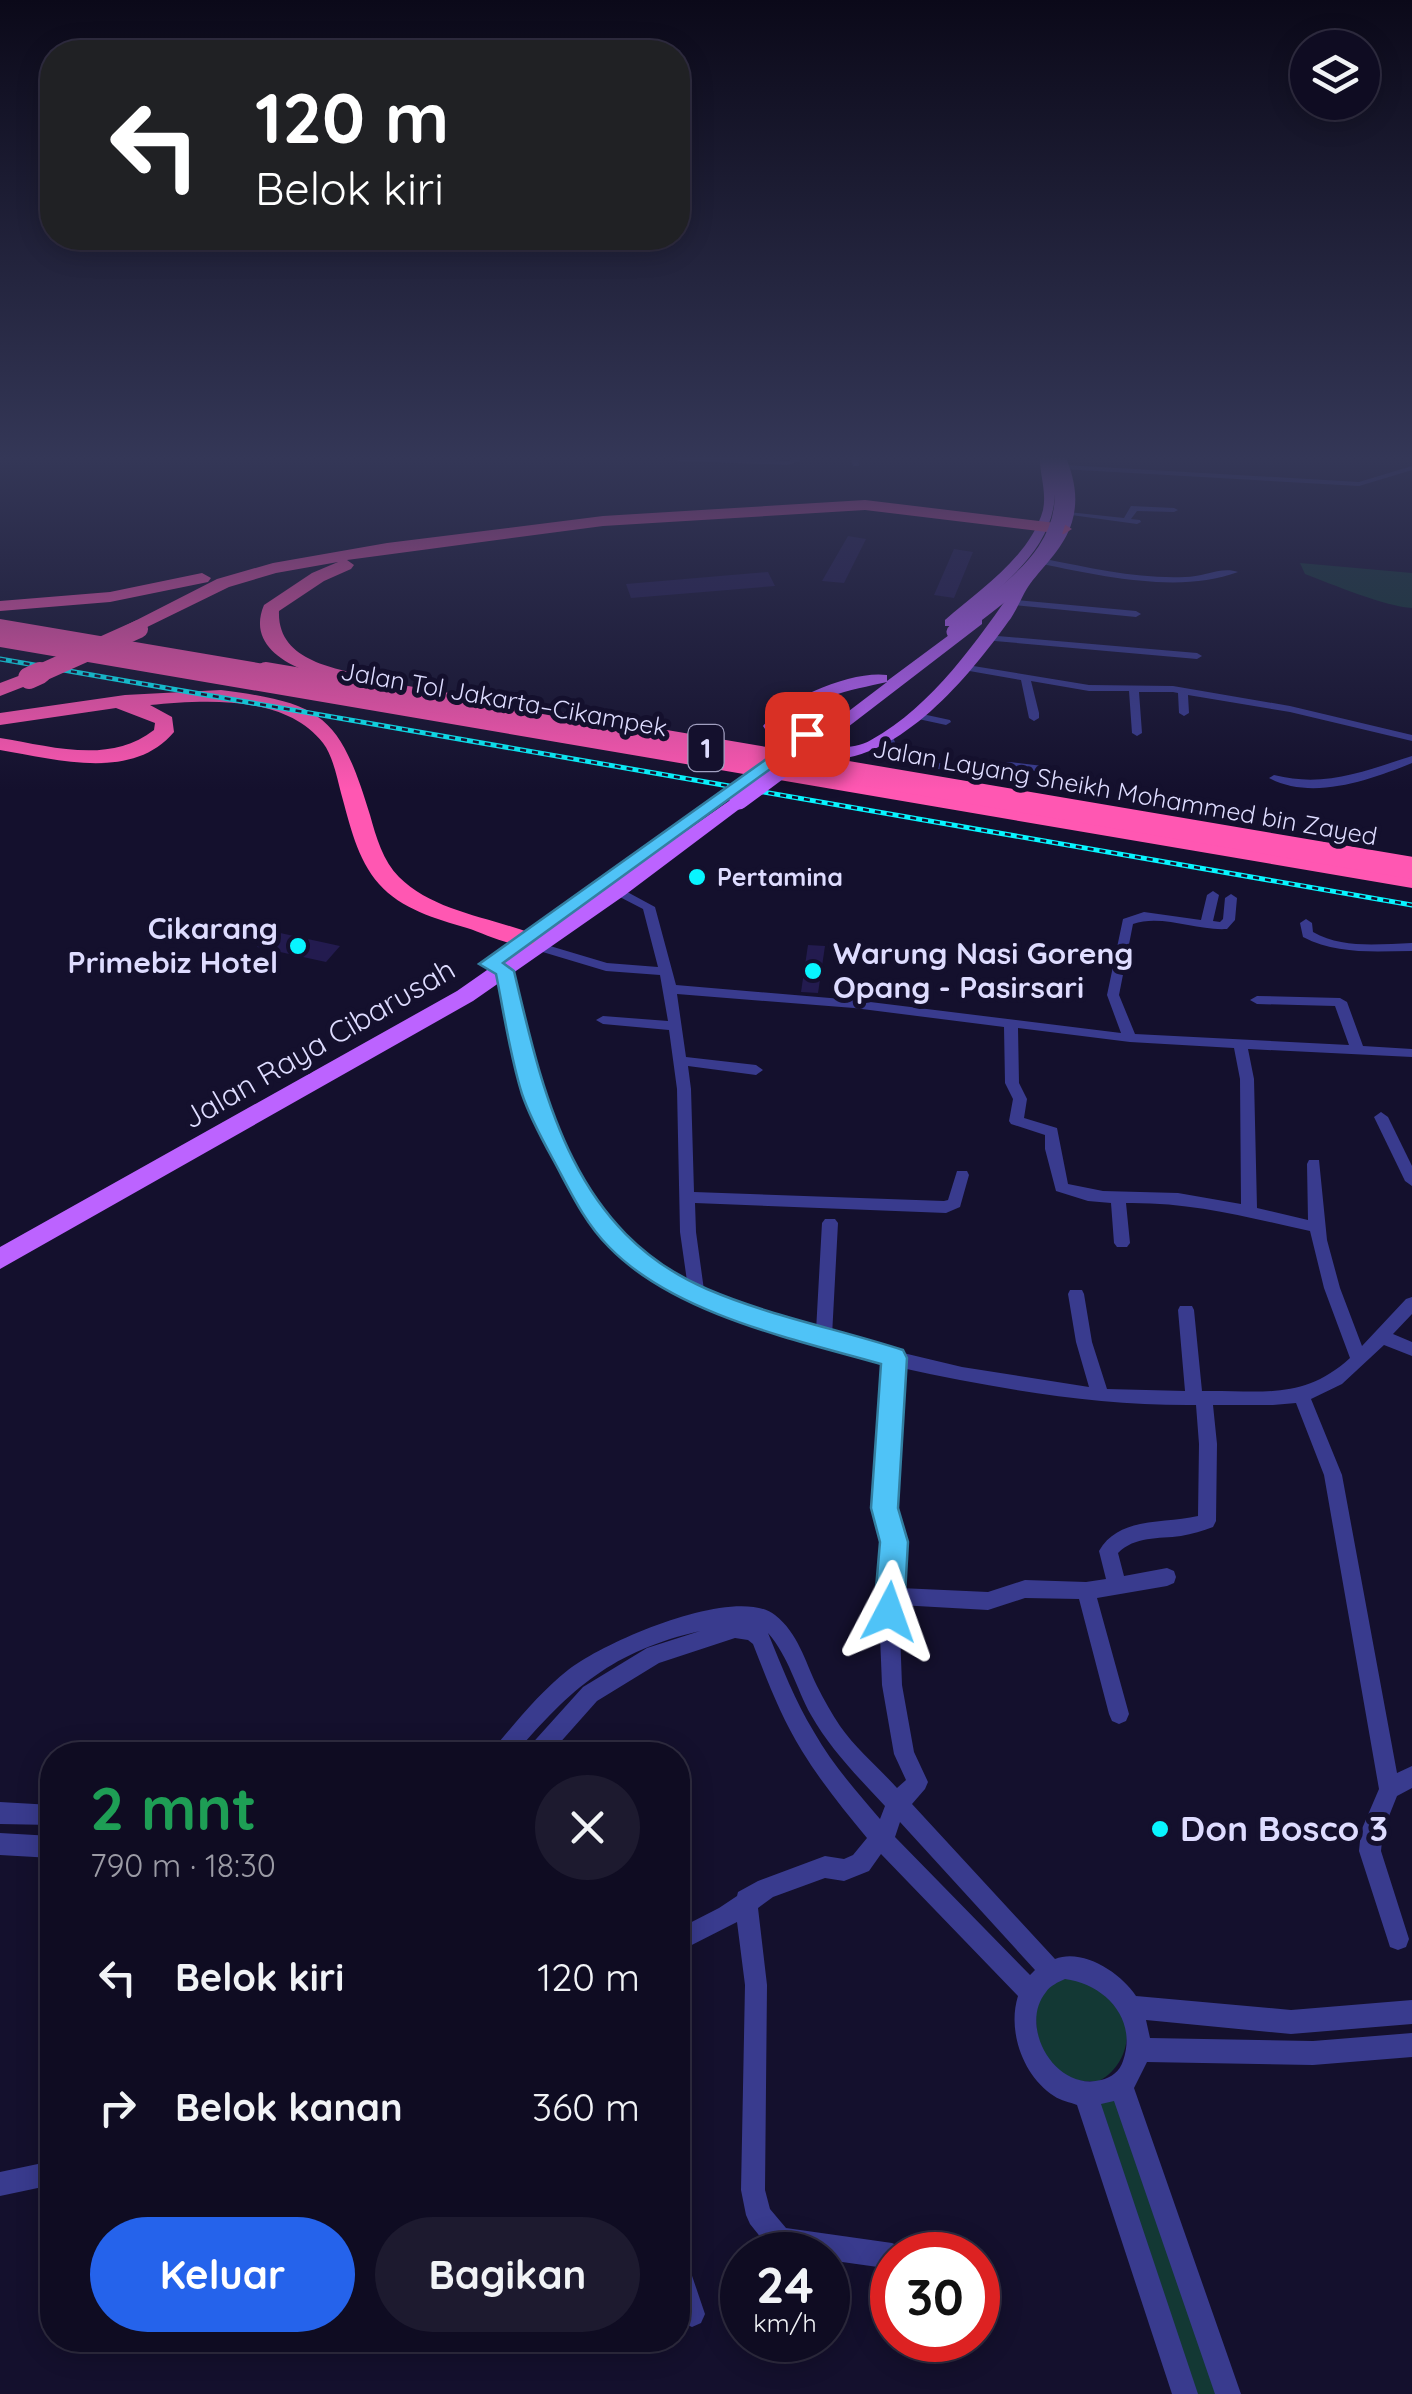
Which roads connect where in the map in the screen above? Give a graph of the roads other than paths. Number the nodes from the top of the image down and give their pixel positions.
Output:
1 (250, 567) edge
2 (280, 567) edge
3 (315, 567) edge
4 (342, 567) edge
5 (1013, 567) edge
6 (1033, 567) edge
7 (1040, 567) edge
8 (1077, 567) edge
9 (1234, 572) dead end
10 (1023, 586) junction
11 (1016, 604) junction
12 (0, 606) edge
13 (1136, 614) dead end
14 (0, 627) edge
15 (135, 628) junction
16 (945, 638) junction
17 (986, 638) junction
18 (0, 639) edge
19 (1197, 656) dead end
20 (962, 667) junction
21 (881, 678) junction
22 (1026, 678) junction
23 (1134, 687) junction
24 (0, 688) edge
25 (1184, 691) junction
26 (435, 696) junction
27 (1184, 713) dead end
28 (38, 714) junction
29 (914, 715) junction
30 (0, 718) edge
31 (1034, 718) dead end
32 (946, 722) dead end
33 (1137, 732) dead end
34 (1384, 734) junction
35 (816, 736) junction
36 (1411, 736) edge
37 (888, 738) junction
38 (0, 744) edge
39 (1412, 758) edge
40 (1044, 769) dead end
41 (1274, 778) dead end
42 (731, 798) junction
43 (1412, 871) edge
44 (618, 891) junction
45 (1213, 895) dead end
46 (1231, 898) dead end
47 (1206, 924) junction
48 (1306, 924) dead end
49 (532, 943) junction
50 (1412, 948) edge
51 (497, 967) junction
52 (663, 971) junction
53 (670, 989) junction
54 (1257, 1000) dead end
55 (603, 1020) dead end
56 (1010, 1025) junction
57 (674, 1026) junction
58 (1130, 1038) junction
59 (1240, 1045) junction
60 (1358, 1051) junction
61 (1412, 1052) edge
62 (680, 1061) junction
63 (756, 1070) dead end
64 (1381, 1117) dead end
65 (1314, 1164) dead end
66 (962, 1176) dead end
67 (1412, 1181) edge
68 (1118, 1196) junction
69 (690, 1197) junction
70 (1249, 1210) junction
71 (830, 1224) dead end
72 (1316, 1227) junction
73 (0, 1241) edge
74 (1122, 1243) dead end
75 (0, 1259) edge
76 (1076, 1294) dead end
77 (696, 1295) junction
78 (1412, 1303) edge
79 (1186, 1310) dead end
80 (1380, 1336) junction
81 (824, 1339) junction
82 (1412, 1349) edge
83 (894, 1358) junction
84 (1360, 1359) junction
85 (1100, 1394) junction
86 (1301, 1395) junction
87 (1199, 1398) junction
88 (1167, 1577) dead end
89 (1117, 1585) junction
90 (1086, 1591) junction
91 (890, 1596) junction
92 (1118, 1714) dead end
93 (513, 1742) edge
94 (547, 1742) edge
95 (1412, 1776) edge
96 (1390, 1789) junction
97 (896, 1806) junction
98 (0, 1812) edge
99 (40, 1814) edge
100 (883, 1840) junction
101 (0, 1844) edge
102 (40, 1846) edge
103 (746, 1900) junction
104 (690, 1935) edge
105 (1398, 1939) dead end
106 (1051, 1971) junction
107 (1030, 1992) junction
108 (1130, 2007) junction
109 (1412, 2012) edge
110 (1412, 2045) edge
111 (1138, 2050) junction
112 (1120, 2085) junction
113 (1086, 2095) junction
114 (40, 2176) edge
115 (0, 2184) edge
116 (870, 2253) edge
117 (690, 2308) edge
118 (692, 2314) dead end
119 (1186, 2394) edge
120 (1228, 2394) edge

1 - 12 highway
2 - 15 highway
3 - 15 highway
4 - 26 highway
5 - 16 main road, Jalan Raya Cibarusah
6 - 16 main road, Jalan Raya Cibarusah, bridge
7 - 10 main road, Jalan Raya Cibarusah
8 - 9 street
10 - 11 main road
10 - 16 main road, Jalan Raya Cibarusah
11 - 13 street
11 - 17 main road
14 - 26 highway, Jalan Tol Jakarta–Cikampek / 1
14 - 43 highway, Jalan Layang Sheikh Mohammed bin Zayed / 1, bridge
15 - 24 highway, bridge
16 - 21 main road, Jalan Raya Cibarusah
16 - 35 main road, Jalan Raya Cibarusah
17 - 19 street
17 - 20 main road
18 - 43 highway, Jalan Tol Jakarta–Cikampek / 1
20 - 22 street
20 - 29 main road
21 - 35 main road, Jalan Raya Cibarusah
21 - 37 main road
22 - 23 street
22 - 31 street
23 - 25 street
23 - 33 street
25 - 27 street
25 - 34 street
26 - 43 highway, Jalan Tol Jakarta–Cikampek / 1
28 - 30 highway
28 - 38 highway
28 - 49 highway
29 - 32 street
29 - 37 main road
34 - 36 street
34 - 39 street
35 - 42 main road, Jalan Raya Cibarusah, bridge
37 - 40 street
39 - 41 street
42 - 44 main road, Jalan Raya Cibarusah
42 - 49 main road, Jalan Raya Cibarusah
44 - 49 main road, Jalan Raya Cibarusah
44 - 52 street
45 - 47 street
46 - 47 street
47 - 58 street
48 - 50 street
49 - 51 main road, Jalan Raya Cibarusah
49 - 52 street
51 - 73 main road, Jalan Raya Cibarusah
51 - 75 main road, Jalan Raya Cibarusah
51 - 77 street
52 - 53 street
53 - 56 street
53 - 57 street
54 - 60 street
55 - 57 street
56 - 58 street
56 - 68 street
57 - 62 street
58 - 59 street
59 - 60 street
59 - 70 street
60 - 61 street
62 - 63 street
62 - 69 street
64 - 67 street
65 - 72 street
66 - 69 street
68 - 70 street
68 - 74 street
69 - 77 street
70 - 72 street
71 - 81 street
72 - 84 street
76 - 85 street
77 - 81 street
78 - 80 street
79 - 87 street
80 - 82 street
80 - 84 street
81 - 83 street
83 - 85 street
83 - 91 street
84 - 86 street
85 - 87 street
86 - 87 street
86 - 96 street
87 - 89 street
88 - 89 street
89 - 90 street
90 - 91 street
90 - 92 street
91 - 97 street
93 - 97 street
94 - 100 street
95 - 96 street
96 - 105 street
97 - 100 street
97 - 106 street
98 - 99 street
100 - 103 street
100 - 107 street
101 - 102 street
103 - 104 street
103 - 116 street
106 - 107 street
106 - 108 street
107 - 113 street
108 - 109 street
108 - 111 street
110 - 111 street
111 - 112 street
112 - 113 street
112 - 120 street
113 - 119 street
114 - 115 street
117 - 118 street

